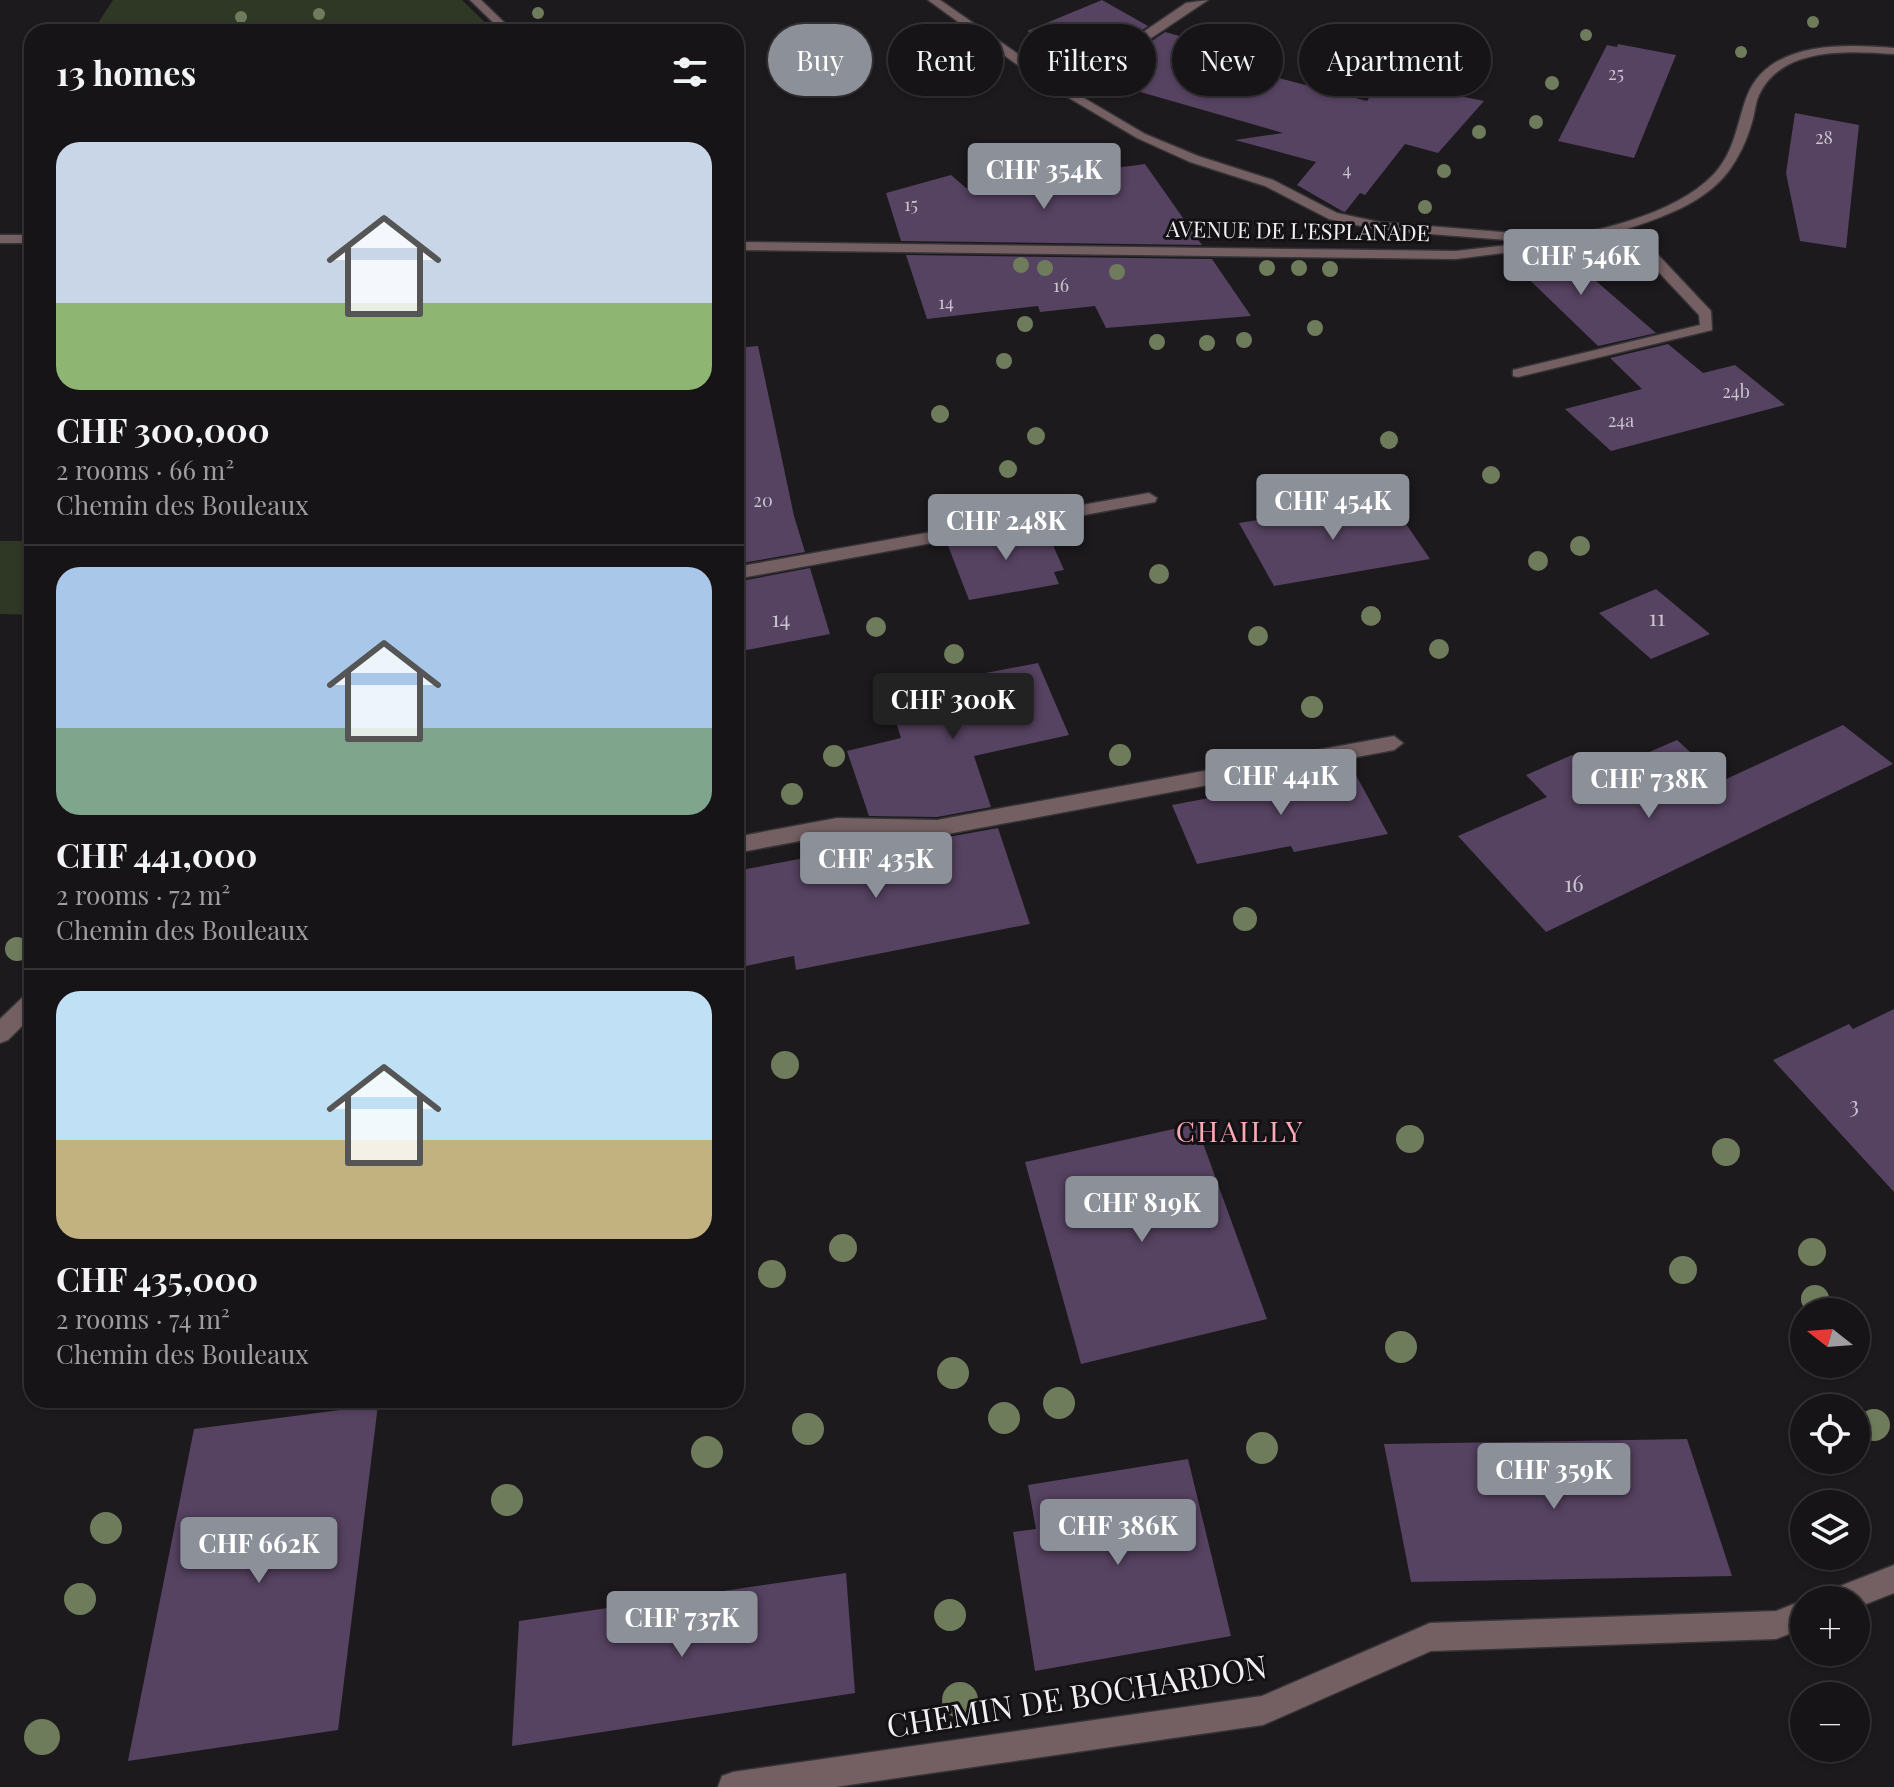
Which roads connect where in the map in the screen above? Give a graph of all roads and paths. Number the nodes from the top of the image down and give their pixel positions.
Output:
1 (475, 0) edge
2 (933, 0) edge
3 (1203, 0) edge
4 (500, 24) edge
5 (1156, 28) edge
6 (1894, 51) edge
7 (1019, 61) edge
8 (1076, 96) edge
9 (1617, 227) junction
10 (0, 239) edge
11 (24, 239) edge
12 (1564, 240) junction
13 (744, 246) edge
14 (1518, 373) dead end
15 (1149, 498) dead end
16 (744, 572) edge
17 (1394, 743) dead end
18 (744, 843) edge
19 (24, 1010) edge
20 (0, 1033) edge
21 (1894, 1579) edge
22 (1870, 1588) edge
23 (1790, 1620) edge
24 (733, 1787) edge

1 - 4 street
2 - 7 street
3 - 5 street
6 - 9 street, AVENUE DE L'ESPLANADE
8 - 12 street
9 - 12 street, AVENUE DE L'ESPLANADE
9 - 14 street
10 - 11 street
12 - 13 street, AVENUE DE L'ESPLANADE
15 - 16 street
17 - 18 street
19 - 20 street
21 - 22 street
23 - 24 street, CHEMIN DE BOCHARDON

